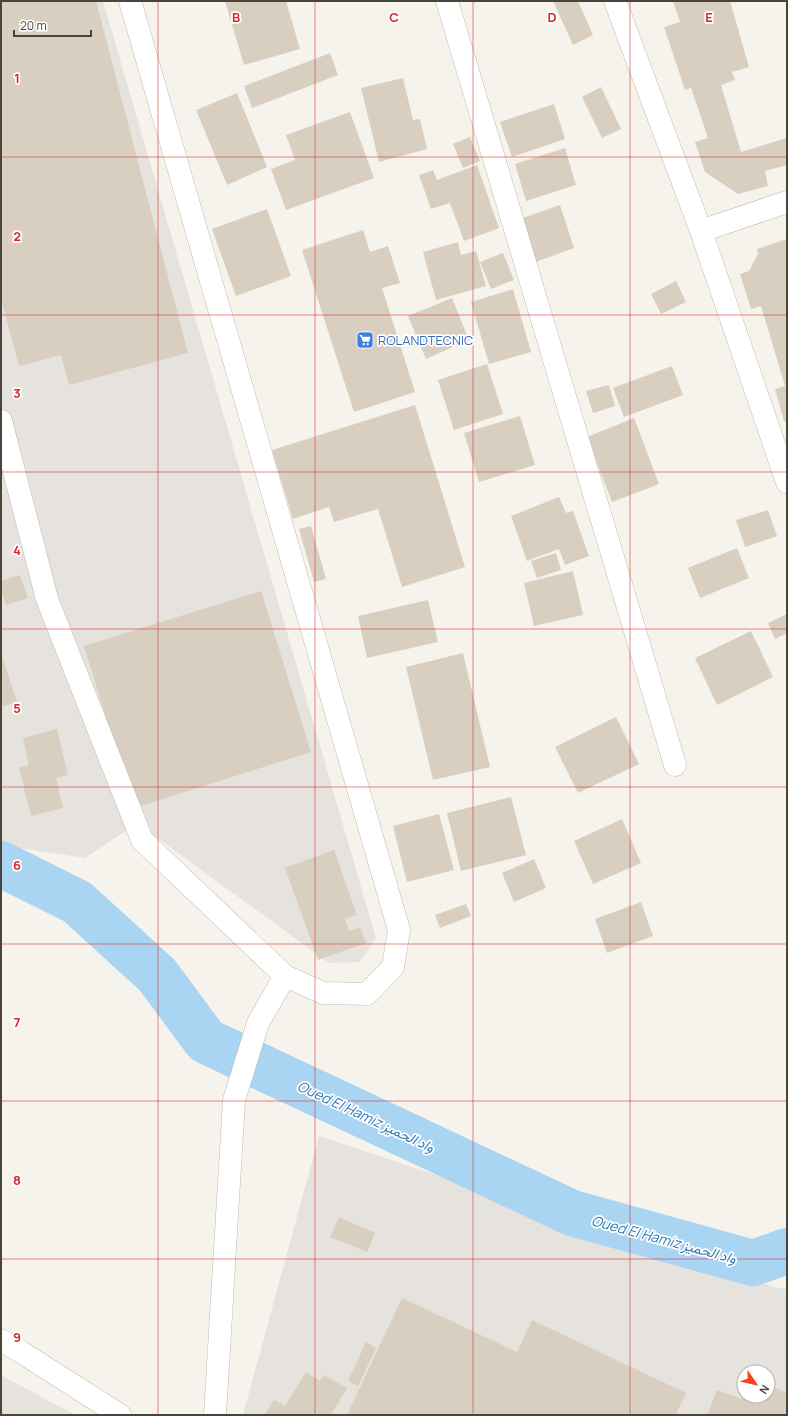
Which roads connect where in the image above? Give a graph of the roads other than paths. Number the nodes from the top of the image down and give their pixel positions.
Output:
1 (130, 1) edge
2 (447, 1) edge
3 (615, 1) edge
4 (787, 202) edge
5 (700, 231) junction
6 (1, 421) edge
7 (786, 479) edge
8 (676, 765) dead end
9 (285, 976) junction
10 (1, 1340) edge
11 (120, 1415) edge
12 (215, 1415) edge

1 - 9 street
2 - 8 street
3 - 5 street
4 - 5 street
5 - 7 street
6 - 9 street
9 - 12 street
10 - 11 street

